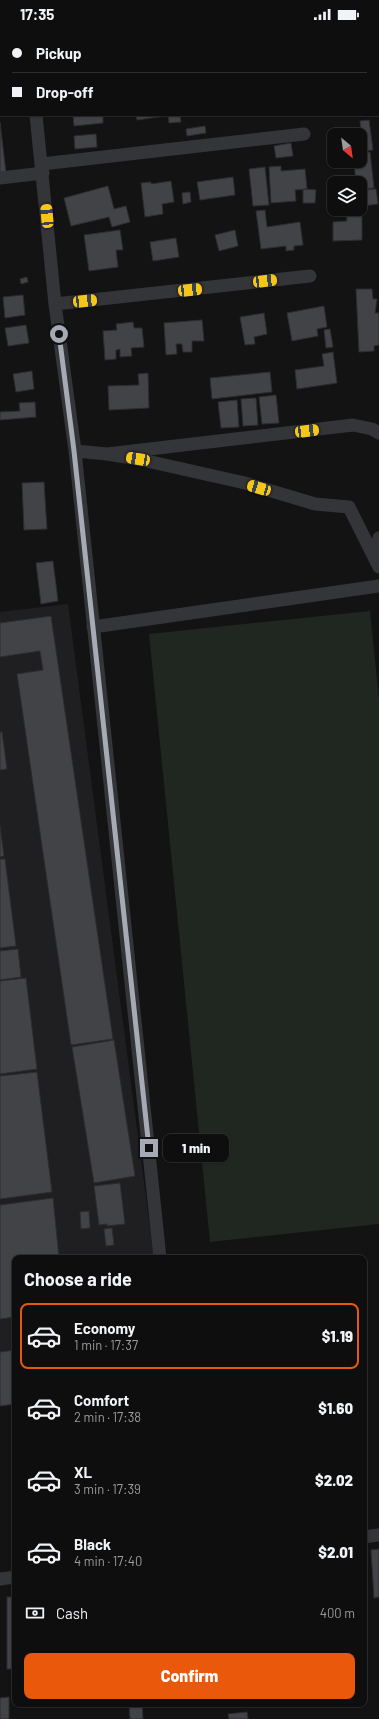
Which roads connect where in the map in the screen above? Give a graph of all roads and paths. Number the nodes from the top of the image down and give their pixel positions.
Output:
1 (36, 116) edge
2 (304, 134) dead end
3 (42, 168) junction
4 (0, 178) edge
5 (310, 276) dead end
6 (55, 304) junction
7 (379, 433) edge
8 (74, 451) junction
9 (107, 454) junction
10 (379, 538) edge
11 (377, 563) edge
12 (379, 586) edge
13 (93, 626) junction
14 (160, 1255) edge
15 (379, 1535) edge
16 (367, 1537) edge
17 (12, 1577) edge
18 (0, 1579) edge

1 - 3 street
2 - 3 street
3 - 4 street
3 - 6 street
5 - 6 street
6 - 8 street
7 - 9 street
8 - 9 street
8 - 13 street
9 - 11 street
10 - 11 street
12 - 13 street
13 - 14 street
15 - 16 street
17 - 18 street

